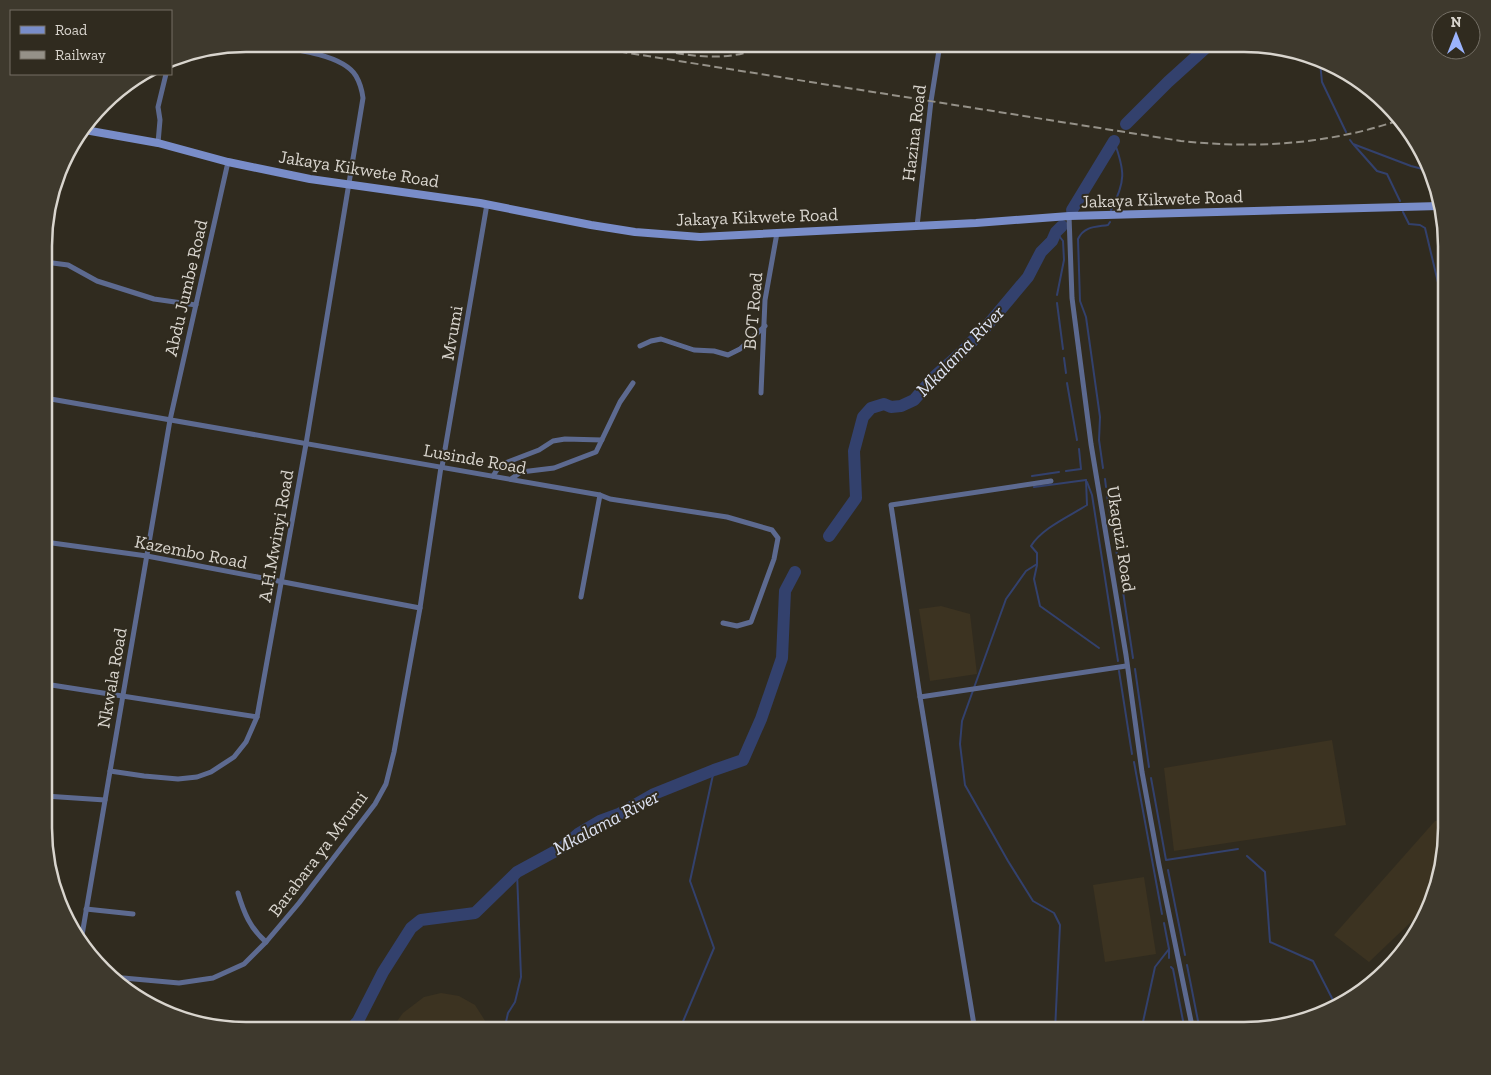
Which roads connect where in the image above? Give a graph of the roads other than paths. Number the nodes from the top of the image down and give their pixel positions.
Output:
1 (302, 52) edge
2 (939, 52) edge
3 (166, 75) edge
4 (91, 131) edge
5 (158, 143) junction
6 (228, 162) junction
7 (348, 185) junction
8 (487, 204) junction
9 (1434, 206) edge
10 (1069, 216) junction
11 (917, 226) junction
12 (777, 233) junction
13 (52, 263) edge
14 (196, 305) junction
15 (765, 326) junction
16 (640, 346) dead end
17 (633, 383) dead end
18 (761, 393) dead end
19 (52, 399) edge
20 (170, 420) junction
21 (602, 440) junction
22 (306, 444) junction
23 (442, 467) junction
24 (493, 476) junction
25 (510, 479) junction
26 (1051, 481) dead end
27 (600, 495) junction
28 (52, 543) edge
29 (146, 556) junction
30 (282, 583) junction
31 (581, 597) dead end
32 (420, 608) junction
33 (723, 624) dead end
34 (1126, 666) junction
35 (52, 685) edge
36 (123, 696) junction
37 (920, 697) junction
38 (257, 717) junction
39 (110, 771) junction
40 (52, 796) edge
41 (105, 800) junction
42 (238, 893) dead end
43 (86, 909) junction
44 (133, 914) dead end
45 (82, 932) edge
46 (266, 942) junction
47 (122, 977) edge
48 (974, 1022) edge
49 (1191, 1022) edge

1 - 7 street, A.H.Mwinyi Road
2 - 11 street, Hazina Road
3 - 5 street
4 - 5 main road, Jakaya Kikwete Road
5 - 6 main road, Jakaya Kikwete Road
6 - 7 main road, Jakaya Kikwete Road
6 - 14 street, Abdu Jumbe Road
7 - 8 main road, Jakaya Kikwete Road
7 - 22 street, A.H.Mwinyi Road
8 - 12 main road, Jakaya Kikwete Road
8 - 23 street, Mvumi
9 - 10 main road, Jakaya Kikwete Road
10 - 11 main road, Jakaya Kikwete Road
10 - 34 street, Ukaguzi Road
11 - 12 main road, Jakaya Kikwete Road
12 - 15 street, BOT Road
13 - 14 street
14 - 20 street, Abdu Jumbe Road
15 - 16 street
15 - 18 street, BOT Road
17 - 21 street
19 - 20 street, Lusinde Road
20 - 22 street, Lusinde Road
20 - 29 street, Nkwala Road
21 - 24 street
21 - 25 street
22 - 23 street, Lusinde Road
22 - 30 street, A.H.Mwinyi Road
23 - 24 street, Lusinde Road
23 - 32 street, Barabara ya Mvumi
24 - 25 street, Lusinde Road
25 - 27 street, Lusinde Road
26 - 37 street
27 - 31 street
27 - 33 street, Lusinde Road
28 - 29 street, Kazembo Road
29 - 30 street, Kazembo Road
29 - 36 street, Nkwala Road
30 - 32 street, Kazembo Road
30 - 38 street, A.H.Mwinyi Road
32 - 46 street, Barabara ya Mvumi
34 - 37 street
34 - 49 street, Ukaguzi Road
35 - 36 street
36 - 38 street
36 - 39 street, Nkwala Road
37 - 48 street
38 - 39 street, A.H.Mwinyi Road
39 - 41 street, Nkwala Road
40 - 41 street
41 - 43 street, Nkwala Road
42 - 46 street
43 - 44 street
43 - 45 street, Nkwala Road
46 - 47 street, Barabara ya Mvumi

